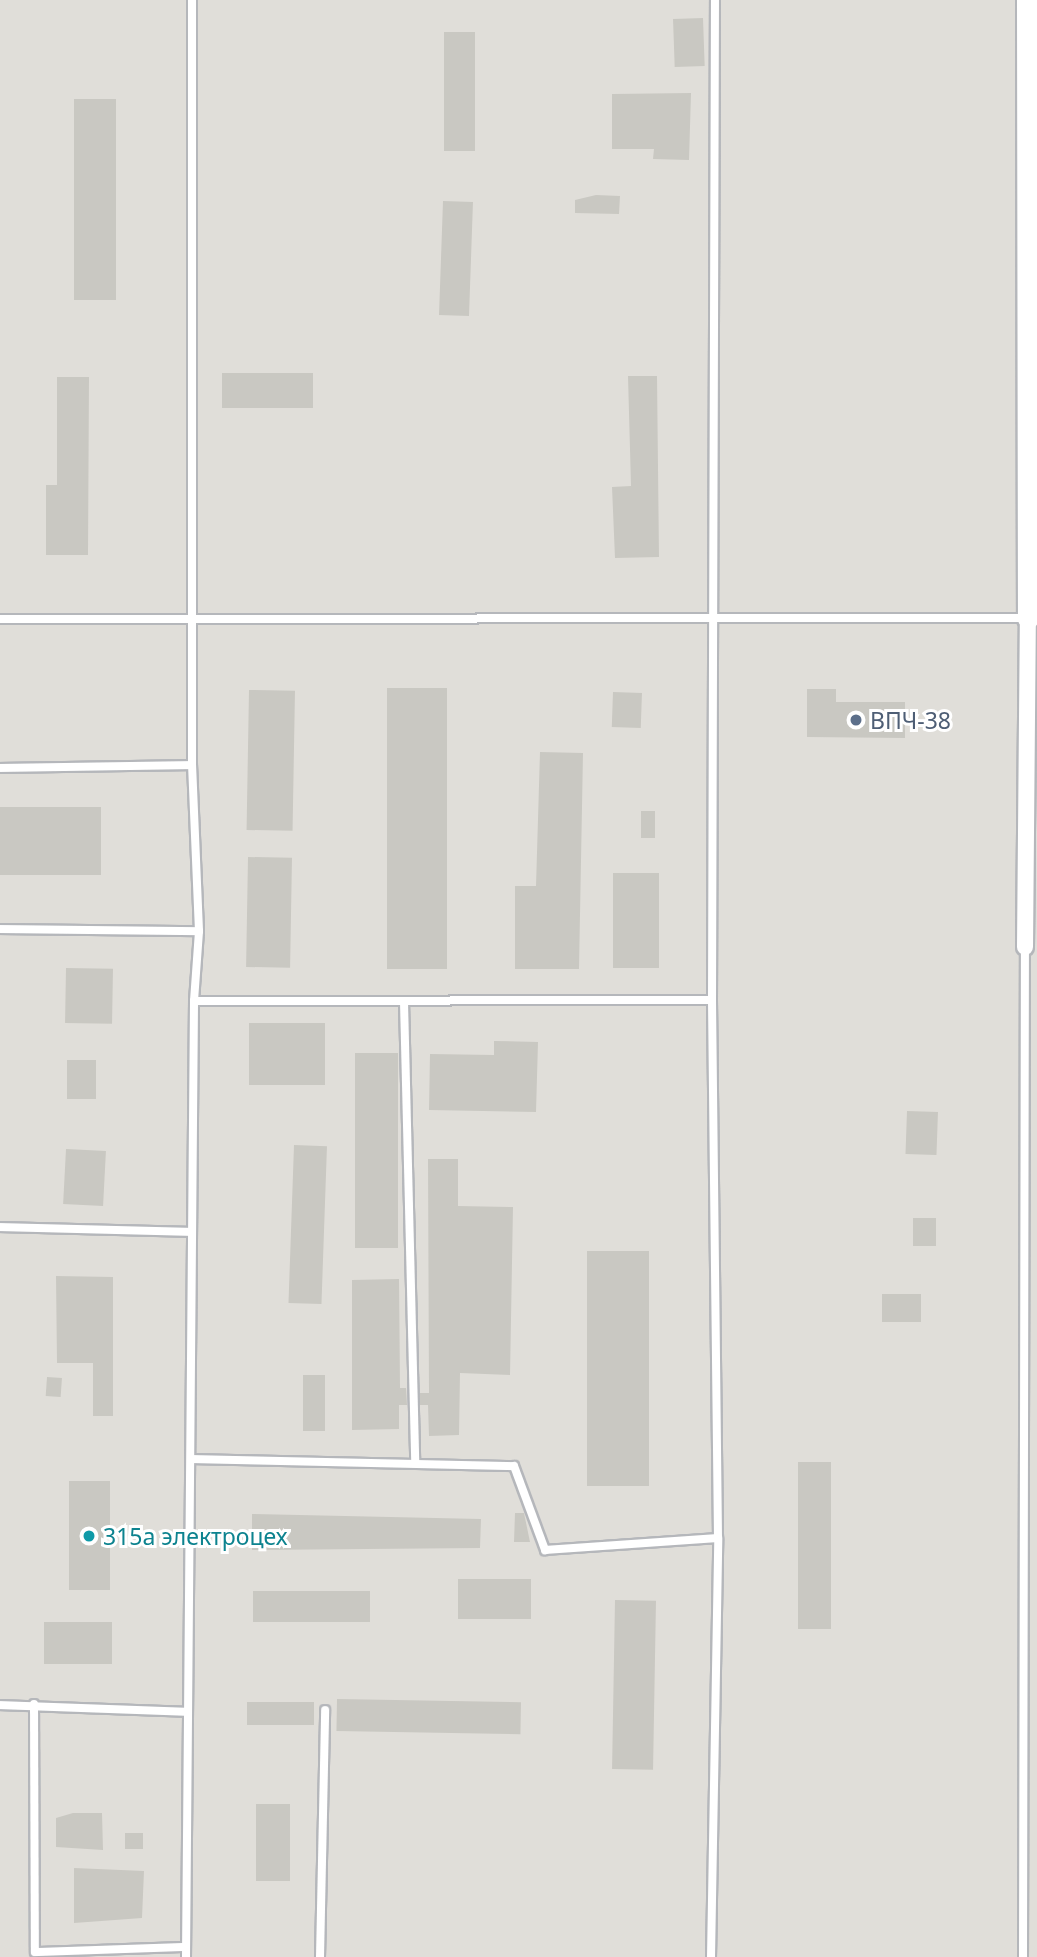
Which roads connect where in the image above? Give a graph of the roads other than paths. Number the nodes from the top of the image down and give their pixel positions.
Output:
1 (192, 0) edge
2 (715, 0) edge
3 (1027, 0) edge
4 (716, 616) junction
5 (1028, 618) junction
6 (0, 619) edge
7 (194, 621) junction
8 (192, 765) junction
9 (0, 768) edge
10 (0, 929) edge
11 (200, 931) junction
12 (1025, 947) joint
13 (712, 1000) junction
14 (194, 1001) junction
15 (404, 1002) junction
16 (0, 1227) edge
17 (191, 1231) junction
18 (194, 1459) junction
19 (415, 1463) junction
20 (718, 1538) junction
21 (34, 1703) junction
22 (0, 1705) edge
23 (325, 1710) dead end
24 (188, 1712) junction
25 (186, 1947) junction
26 (186, 1957) edge
27 (320, 1957) edge
28 (711, 1957) edge
29 (1023, 1957) edge

1 - 7 lane
2 - 4 lane
3 - 5 street
4 - 5 lane
4 - 7 lane
4 - 13 lane
5 - 12 street
6 - 7 lane
7 - 8 lane
8 - 9 lane
8 - 11 lane
10 - 11 lane
11 - 14 lane
12 - 29 lane
13 - 15 lane
13 - 20 lane
14 - 15 lane
14 - 17 lane
15 - 19 lane
16 - 17 lane
17 - 18 lane
18 - 19 lane
18 - 24 lane
19 - 20 lane
20 - 28 lane
21 - 22 lane
21 - 24 lane
21 - 25 lane
23 - 27 lane
24 - 25 lane
25 - 26 lane

